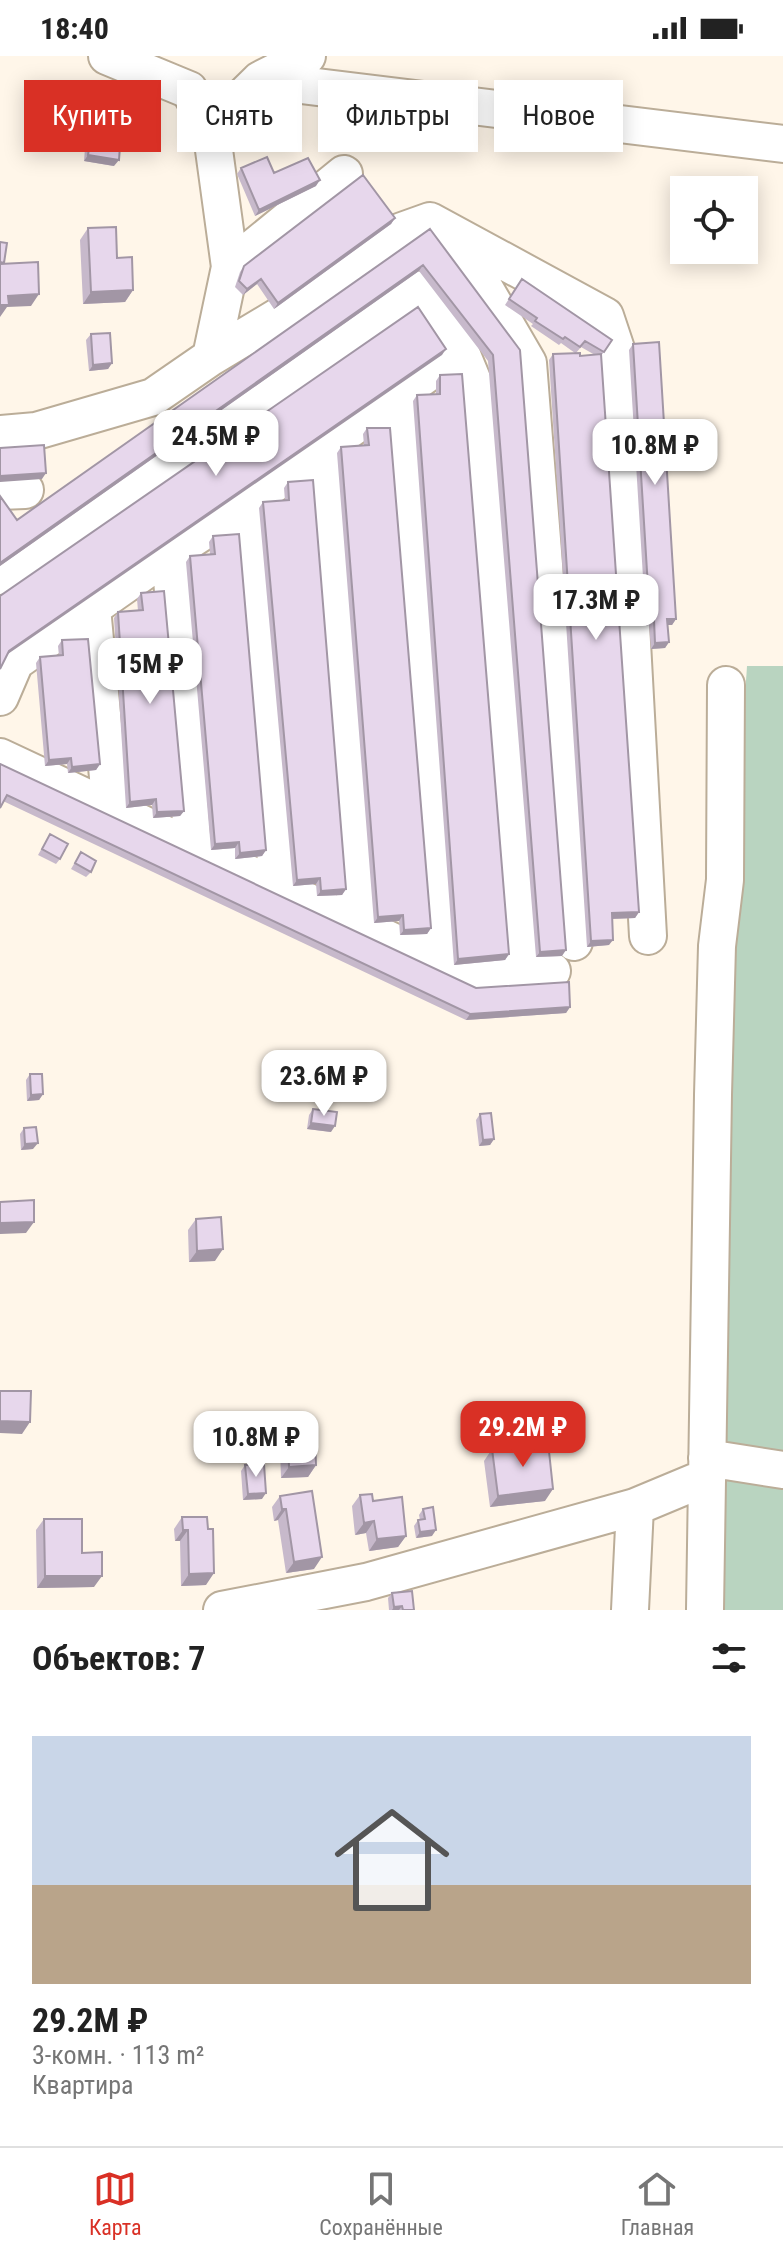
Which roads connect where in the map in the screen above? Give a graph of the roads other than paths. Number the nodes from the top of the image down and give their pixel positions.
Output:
1 (107, 56) edge
2 (307, 56) edge
3 (260, 80) edge
4 (177, 85) edge
5 (302, 85) edge
6 (783, 144) edge
7 (214, 152) edge
8 (344, 174) dead end
9 (452, 233) junction
10 (230, 267) junction
11 (460, 350) junction
12 (211, 357) junction
13 (396, 396) junction
14 (0, 434) edge
15 (321, 450) junction
16 (247, 503) junction
17 (170, 553) junction
18 (0, 576) edge
19 (92, 608) junction
20 (726, 685) dead end
21 (0, 697) edge
22 (0, 757) edge
23 (111, 809) junction
24 (193, 848) junction
25 (278, 887) junction
26 (357, 924) junction
27 (648, 936) dead end
28 (574, 942) dead end
29 (439, 963) junction
30 (707, 1468) junction
31 (783, 1470) edge
32 (635, 1507) junction
33 (222, 1610) edge
34 (630, 1610) edge
35 (705, 1610) edge

1 - 4 street
2 - 3 street
5 - 6 street
7 - 10 street
8 - 10 street
9 - 12 street
9 - 27 street
9 - 28 street
10 - 12 street
11 - 13 street
11 - 18 street
11 - 29 street
12 - 14 street
13 - 15 street
13 - 29 street
15 - 16 street
15 - 26 street
16 - 17 street
16 - 25 street
17 - 19 street
17 - 24 street
19 - 21 street
19 - 23 street
20 - 30 street
22 - 23 street
23 - 24 street
24 - 25 street
25 - 26 street
26 - 29 street
30 - 31 street
30 - 32 street
30 - 35 street
32 - 33 street
32 - 34 street

